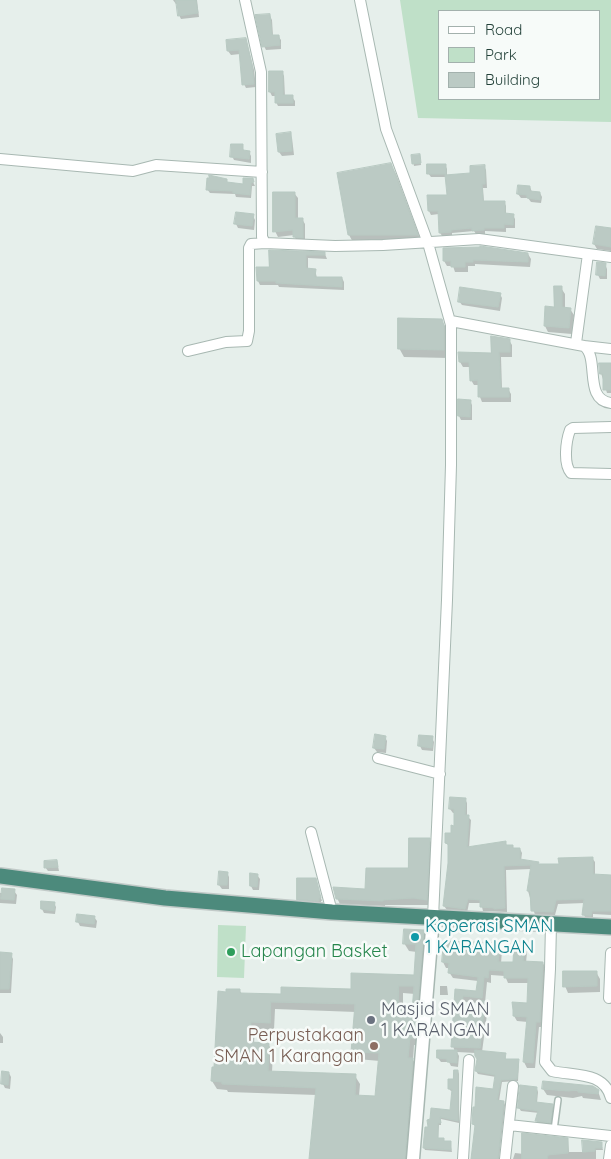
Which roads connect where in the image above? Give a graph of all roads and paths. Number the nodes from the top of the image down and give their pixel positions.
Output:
1 (245, 0) edge
2 (360, 0) edge
3 (0, 160) edge
4 (262, 172) junction
5 (265, 244) junction
6 (428, 244) junction
7 (588, 254) junction
8 (611, 257) edge
9 (451, 321) junction
10 (580, 344) junction
11 (611, 349) edge
12 (188, 351) dead end
13 (611, 403) edge
14 (611, 427) edge
15 (611, 474) edge
16 (378, 758) dead end
17 (440, 774) junction
18 (311, 832) dead end
19 (0, 876) edge
20 (332, 912) junction
21 (433, 918) junction
22 (551, 924) junction
23 (611, 926) edge
24 (611, 953) edge
25 (609, 998) dead end
26 (468, 1060) dead end
27 (513, 1086) dead end
28 (611, 1098) edge
29 (558, 1100) dead end
30 (509, 1126) junction
31 (554, 1130) junction
32 (611, 1136) edge
33 (611, 1145) edge
34 (414, 1159) edge
35 (463, 1159) edge
36 (505, 1159) edge
37 (610, 1159) edge

1 - 4 street
2 - 6 street
3 - 4 street
4 - 5 street
5 - 6 street
5 - 12 street
6 - 7 street
6 - 9 street
7 - 8 street
7 - 10 street
9 - 10 street
9 - 17 street
10 - 11 street
10 - 13 street
14 - 15 street
16 - 17 street
17 - 21 street
18 - 20 street
19 - 20 highway
20 - 21 highway
21 - 22 highway
21 - 34 street
22 - 23 highway
22 - 28 street
24 - 25 street
26 - 35 street
27 - 30 street
29 - 31 lane
30 - 31 street
30 - 36 street
31 - 32 street
33 - 37 street

